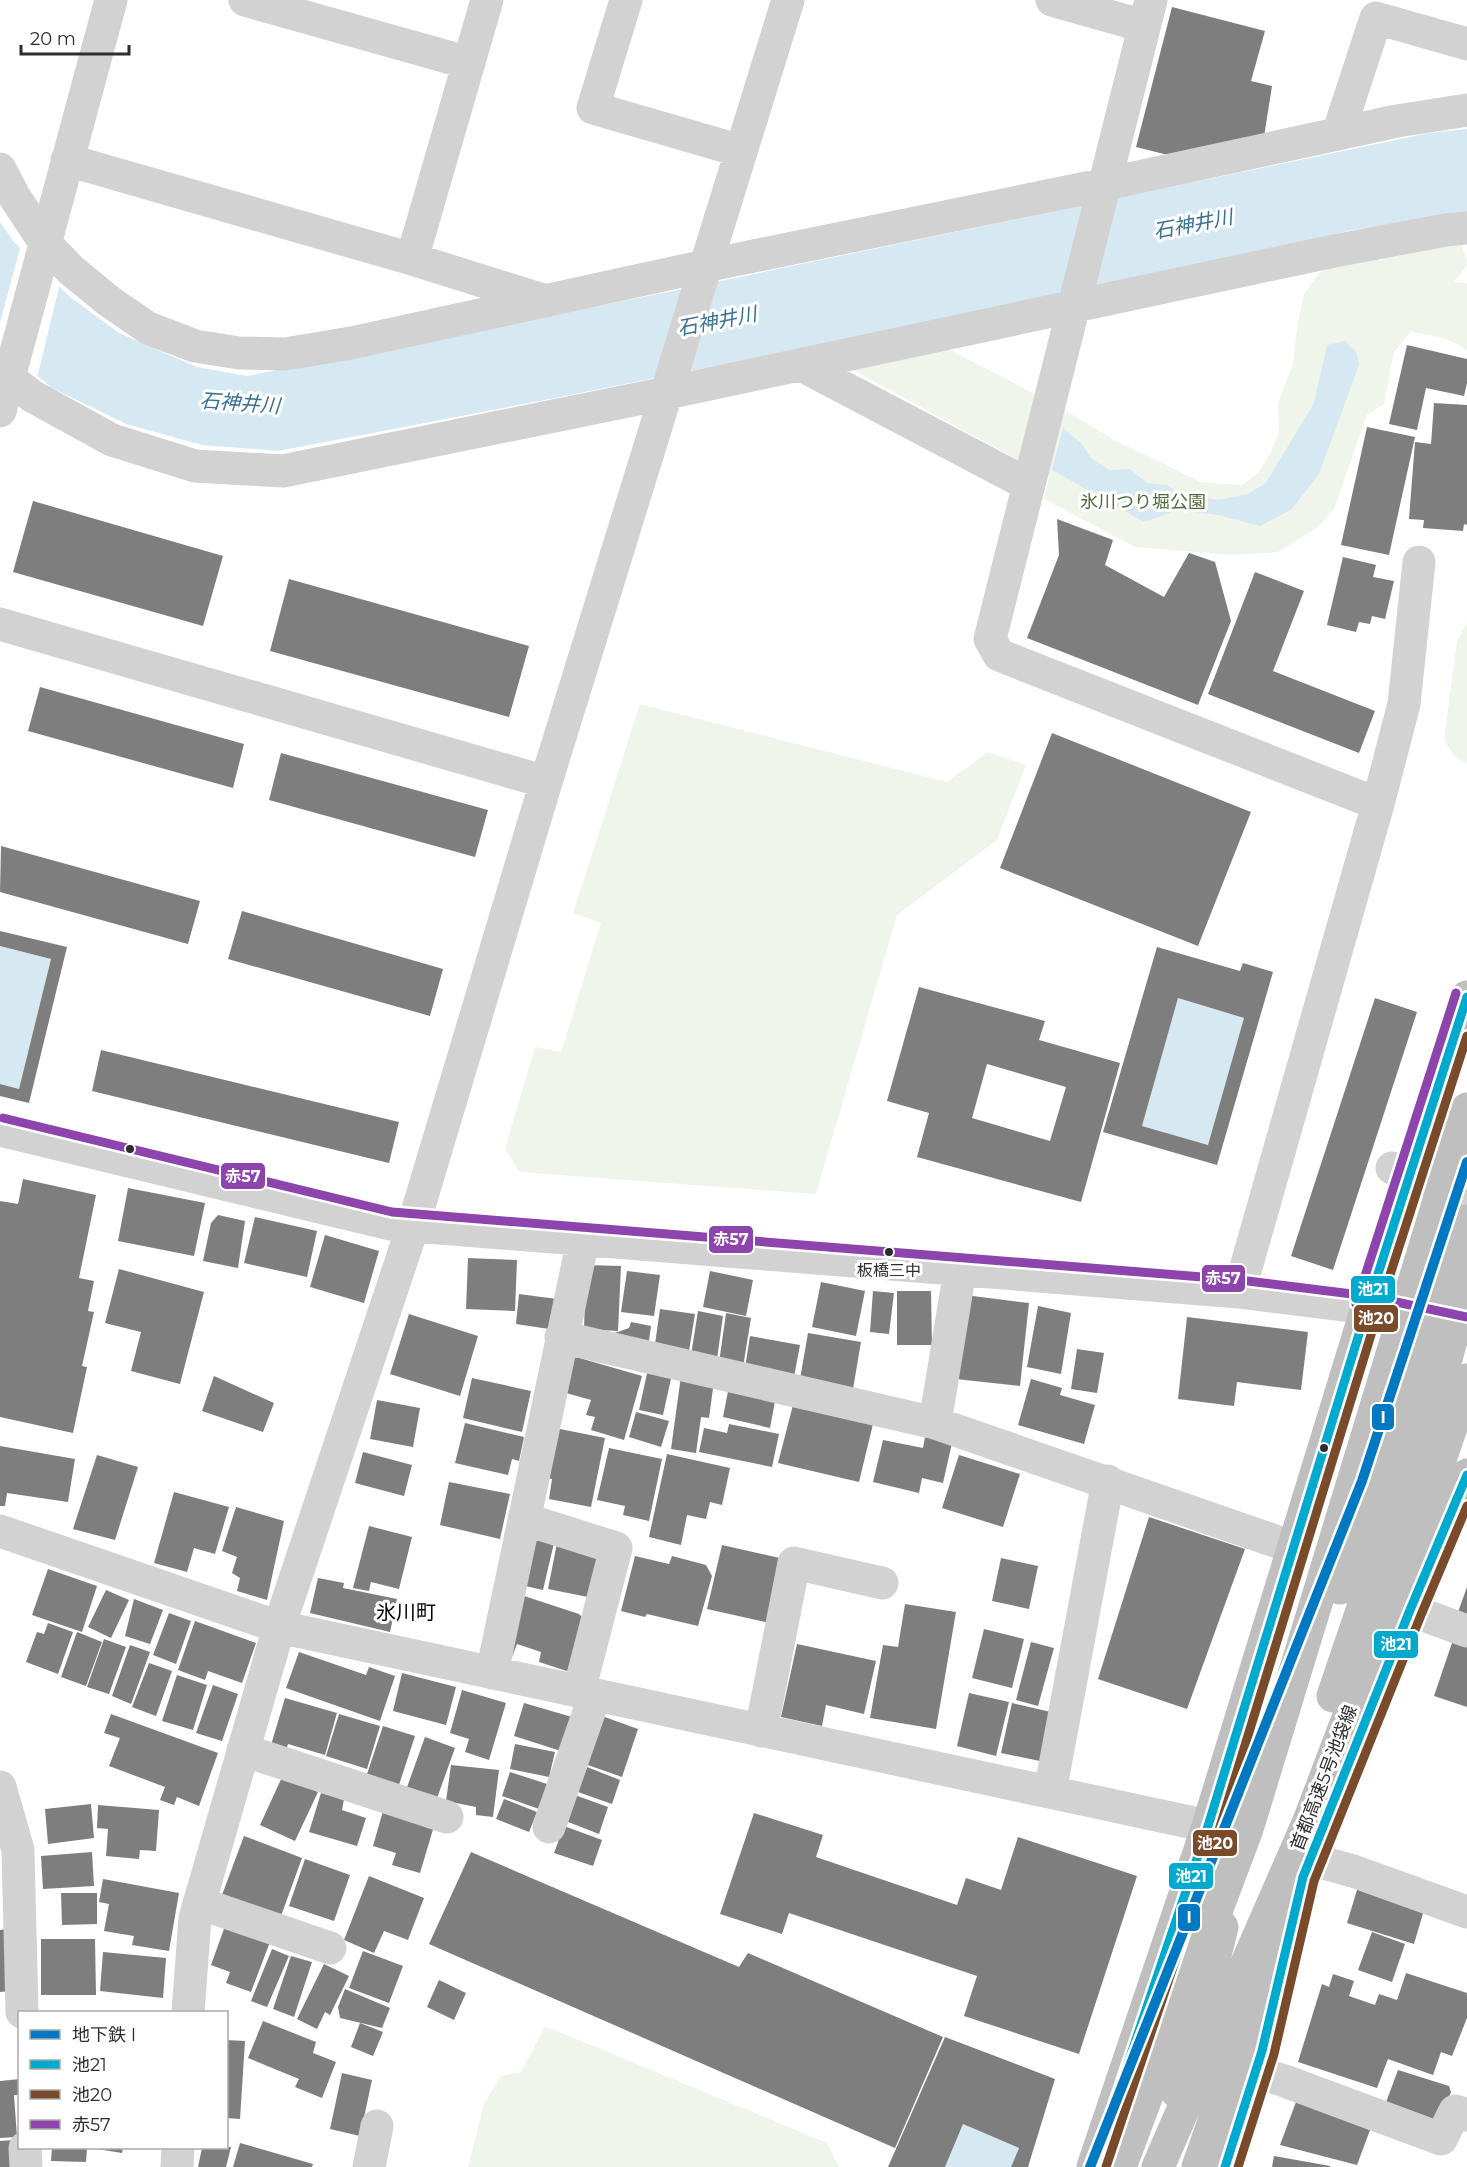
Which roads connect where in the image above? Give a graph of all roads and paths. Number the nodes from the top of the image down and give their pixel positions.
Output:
1 (111, 0) edge
2 (245, 0) edge
3 (487, 0) edge
4 (626, 0) edge
5 (788, 0) edge
6 (1052, 0) edge
7 (1148, 13) edge
8 (1467, 44) edge
9 (469, 63) junction
10 (1467, 110) edge
11 (1338, 134) junction
12 (741, 151) junction
13 (68, 160) junction
14 (0, 169) edge
15 (1104, 190) junction
16 (1467, 228) edge
17 (44, 250) junction
18 (412, 259) junction
19 (703, 271) junction
20 (547, 301) junction
21 (1076, 301) junction
22 (801, 365) junction
23 (8, 371) edge
24 (668, 388) junction
25 (0, 411) edge
26 (1031, 480) junction
27 (1419, 562) dead end
28 (0, 624) edge
29 (546, 782) junction
30 (1378, 804) junction
31 (1467, 997) edge
32 (1467, 1109) edge
33 (0, 1130) edge
34 (1392, 1168) dead end
35 (1467, 1193) edge
36 (1467, 1221) edge
37 (413, 1226) junction
38 (583, 1240) junction
39 (960, 1270) junction
40 (1467, 1281) edge
41 (1239, 1292) junction
42 (1367, 1308) junction
43 (1467, 1329) edge
44 (561, 1337) junction
45 (1467, 1380) edge
46 (935, 1423) junction
47 (1108, 1481) junction
48 (1465, 1484) edge
49 (524, 1519) junction
50 (0, 1531) edge
51 (1295, 1548) junction
52 (882, 1583) dead end
53 (1410, 1610) junction
54 (279, 1627) junction
55 (1467, 1631) edge
56 (492, 1673) junction
57 (587, 1693) junction
58 (761, 1731) junction
59 (243, 1750) junction
60 (1266, 1764) junction
61 (0, 1787) edge
62 (1050, 1792) junction
63 (447, 1817) dead end
64 (1309, 1821) junction
65 (1208, 1826) junction
66 (549, 1827) dead end
67 (1247, 1829) junction
68 (1307, 1868) junction
69 (200, 1903) junction
70 (1467, 1912) edge
71 (1254, 1946) junction
72 (330, 1948) dead end
73 (22, 2011) edge
74 (188, 2011) edge
75 (1254, 2072) junction
76 (1467, 2115) edge
77 (377, 2126) dead end
78 (25, 2149) edge
79 (178, 2149) edge
80 (26, 2167) edge
81 (177, 2167) edge
82 (369, 2167) edge
83 (1093, 2167) edge
84 (1120, 2167) edge
85 (1151, 2167) edge
86 (1157, 2167) edge
87 (1198, 2167) edge
88 (1225, 2167) edge

1 - 13 street
2 - 9 street
3 - 9 street
4 - 12 street
5 - 12 street
6 - 7 street
7 - 15 street
8 - 11 street
9 - 18 street
10 - 11 street
11 - 15 street
12 - 19 street
13 - 17 street
13 - 18 street
14 - 17 street
15 - 19 street
15 - 21 street
16 - 21 street
17 - 20 street
17 - 23 street
18 - 20 street
19 - 20 street
19 - 24 street
21 - 22 street
21 - 26 street
22 - 24 street
22 - 26 street
23 - 24 street
23 - 25 street
24 - 29 street
26 - 30 street
27 - 30 street
28 - 29 street
29 - 37 street
30 - 41 street
31 - 42 highway
32 - 60 highway, bridge
33 - 37 street
34 - 35 street, bridge
36 - 60 highway, bridge
37 - 38 street
37 - 54 street
38 - 39 street
38 - 44 street
39 - 41 street
39 - 46 street
40 - 71 highway, bridge
41 - 42 street
42 - 43 street
42 - 51 highway
44 - 46 street
44 - 49 street
45 - 64 highway, 首都高速5号池袋線, bridge
46 - 47 street
47 - 51 street
47 - 62 street
48 - 53 highway
49 - 56 street
49 - 57 street
50 - 54 street
51 - 65 highway
52 - 58 street
53 - 55 street
53 - 68 highway
54 - 56 street
54 - 59 street
56 - 57 street
57 - 58 street
57 - 66 street
58 - 62 street
59 - 63 street
59 - 69 street
60 - 67 highway, bridge
61 - 73 street
62 - 65 street
64 - 71 highway, 首都高速5号池袋線, bridge
64 - 87 highway, bridge
65 - 83 highway
67 - 84 highway, bridge
67 - 85 highway, bridge
68 - 70 street
68 - 75 highway
68 - 86 highway
69 - 72 street
69 - 74 street
71 - 86 highway, 首都高速5号池袋線, bridge
75 - 76 street
75 - 88 highway
77 - 82 street
78 - 80 street
79 - 81 street

